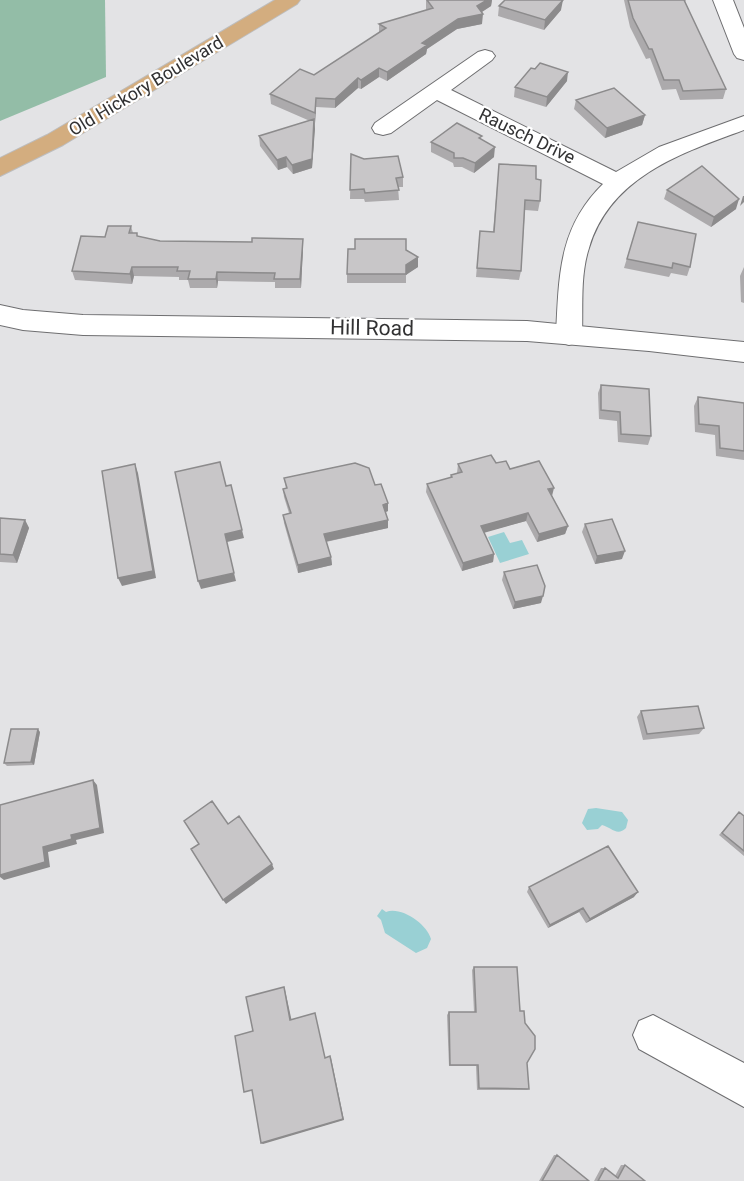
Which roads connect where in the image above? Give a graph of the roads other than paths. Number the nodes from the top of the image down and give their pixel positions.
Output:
1 (290, 0) edge
2 (723, 0) edge
3 (744, 54) edge
4 (485, 56) dead end
5 (436, 91) junction
6 (744, 123) edge
7 (383, 128) dead end
8 (0, 168) edge
9 (618, 182) junction
10 (0, 315) edge
11 (569, 335) junction
12 (744, 352) edge
13 (653, 1035) dead end
14 (744, 1086) edge

1 - 8 main road, Old Hickory Boulevard
2 - 3 street
4 - 5 street
5 - 7 street
5 - 9 street, Rausch Drive
6 - 9 street
9 - 11 street
10 - 11 street, Hill Road
11 - 12 street, Hill Road
13 - 14 street

